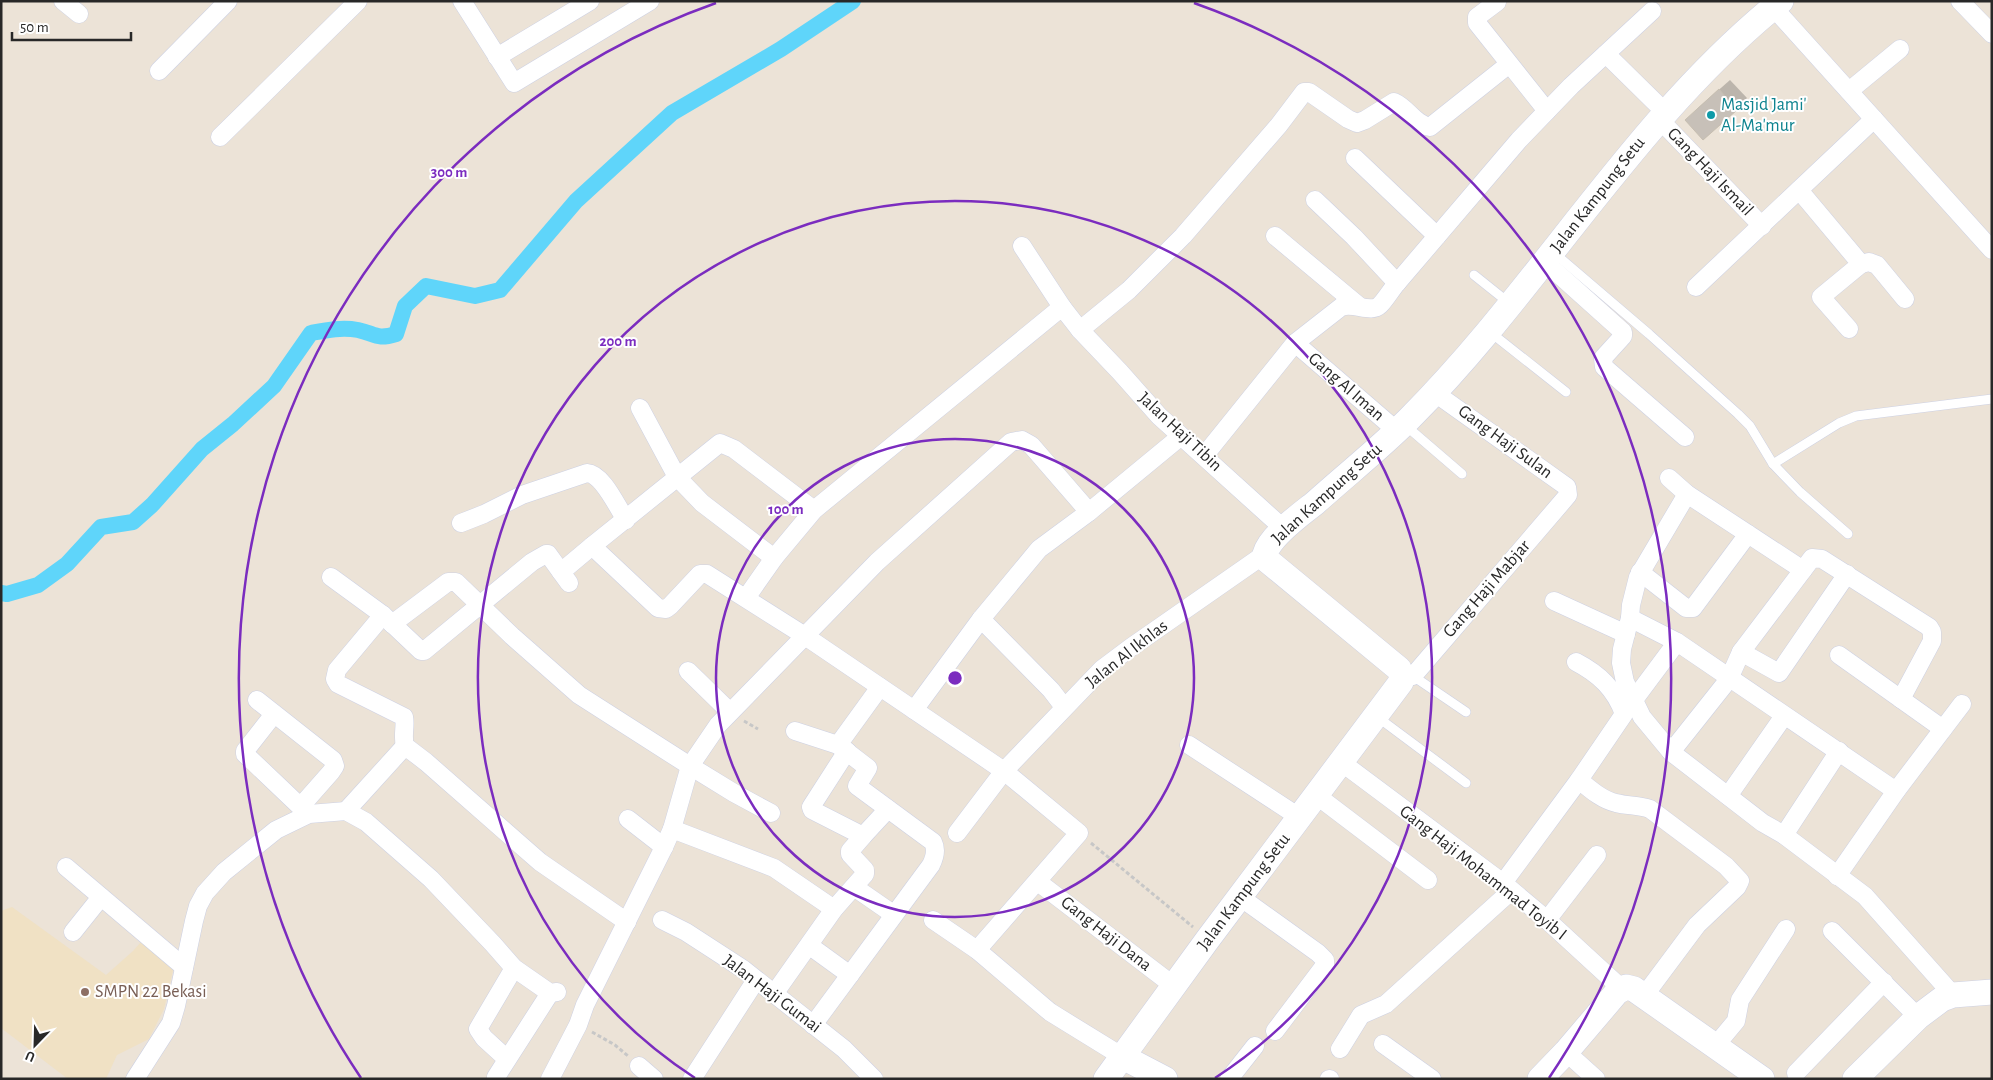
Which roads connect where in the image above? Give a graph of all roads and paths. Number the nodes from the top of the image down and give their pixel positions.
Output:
1 (63, 1) edge
2 (228, 1) edge
3 (358, 1) edge
4 (462, 1) edge
5 (590, 1) edge
6 (650, 1) edge
7 (1960, 1) edge
8 (1497, 2) edge
9 (1777, 4) edge
10 (1652, 11) dead end
11 (78, 14) dead end
12 (1992, 34) edge
13 (1900, 49) dead end
14 (1606, 54) junction
15 (498, 57) junction
16 (1508, 65) junction
17 (159, 71) dead end
18 (1849, 91) junction
19 (1547, 111) junction
20 (1662, 115) junction
21 (1874, 119) junction
22 (220, 137) dead end
23 (1354, 158) dead end
24 (1799, 190) junction
25 (1315, 200) dead end
26 (1762, 226) junction
27 (1275, 236) dead end
28 (1437, 236) junction
29 (1022, 246) dead end
30 (1992, 250) edge
31 (1549, 257) junction
32 (1861, 264) junction
33 (1474, 275) dead end
34 (1397, 283) junction
35 (1696, 287) dead end
36 (1905, 299) dead end
37 (1511, 305) junction
38 (1359, 306) junction
39 (1062, 307) junction
40 (1849, 329) dead end
41 (1080, 330) junction
42 (1489, 332) junction
43 (1295, 342) junction
44 (1566, 392) dead end
45 (1435, 393) junction
46 (1992, 399) edge
47 (640, 408) dead end
48 (1401, 428) junction
49 (1180, 436) junction
50 (1685, 437) dead end
51 (1204, 456) junction
52 (1773, 464) junction
53 (1462, 474) dead end
54 (677, 477) junction
55 (1669, 478) dead end
56 (1687, 494) junction
57 (1568, 495) joint
58 (814, 510) junction
59 (1089, 512) junction
60 (626, 520) junction
61 (461, 523) dead end
62 (1284, 529) junction
63 (1748, 534) junction
64 (1848, 534) dead end
65 (592, 546) junction
66 (1265, 554) junction
67 (774, 558) junction
68 (1803, 570) junction
69 (1640, 572) junction
70 (1846, 574) junction
71 (331, 577) dead end
72 (746, 598) junction
73 (1554, 601) dead end
74 (480, 606) junction
75 (981, 619) junction
76 (388, 620) junction
77 (1628, 626) junction
78 (805, 636) junction
79 (1676, 642) junction
80 (1741, 652) junction
81 (1839, 655) dead end
82 (1576, 662) dead end
83 (688, 671) dead end
84 (1407, 676) junction
85 (1730, 679) junction
86 (880, 687) junction
87 (1901, 699) junction
88 (257, 700) dead end
89 (1634, 701) junction
90 (1962, 704) dead end
91 (1064, 707) junction
92 (914, 710) junction
93 (730, 712) junction
94 (1466, 712) dead end
95 (274, 714) junction
96 (1375, 715) junction
97 (1784, 716) junction
98 (1943, 729) junction
99 (795, 731) dead end
100 (1189, 744) dead end
101 (404, 746) junction
102 (843, 748) junction
103 (1838, 751) junction
104 (1671, 752) junction
105 (1341, 762) junction
106 (690, 766) junction
107 (1004, 771) junction
108 (1579, 780) junction
109 (1466, 783) dead end
110 (1896, 791) junction
111 (1316, 795) junction
112 (1728, 796) junction
113 (888, 809) junction
114 (305, 810) junction
115 (346, 811) junction
116 (771, 813) dead end
117 (1299, 817) junction
118 (628, 819) dead end
119 (672, 829) junction
120 (957, 833) dead end
121 (1080, 833) junction
122 (1784, 835) junction
123 (863, 836) junction
124 (664, 848) junction
125 (1597, 855) dead end
126 (66, 867) dead end
127 (1837, 876) junction
128 (1428, 880) dead end
129 (1038, 882) junction
130 (854, 886) junction
131 (1507, 887) junction
132 (1240, 896) junction
133 (101, 897) junction
134 (834, 909) junction
135 (893, 914) junction
136 (662, 920) dead end
137 (933, 920) dead end
138 (1547, 920) junction
139 (628, 922) junction
140 (1786, 929) dead end
141 (1197, 930) dead end
142 (1832, 931) dead end
143 (73, 932) dead end
144 (810, 946) junction
145 (977, 950) junction
146 (184, 968) junction
147 (514, 968) junction
148 (850, 975) junction
149 (756, 980) junction
150 (1884, 982) junction
151 (1174, 986) junction
152 (1632, 992) junction
153 (1992, 992) edge
154 (774, 994) junction
155 (1953, 995) junction
156 (1918, 1017) junction
157 (578, 1025) junction
158 (813, 1025) junction
159 (1275, 1031) dead end
160 (1384, 1044) dead end
161 (1716, 1045) junction
162 (1255, 1046) dead end
163 (1340, 1049) dead end
164 (1566, 1052) junction
165 (1123, 1057) junction
166 (507, 1059) junction
167 (639, 1066) joint
168 (1796, 1073) dead end
169 (866, 1075) edge
170 (495, 1078) edge
171 (693, 1078) edge
172 (135, 1079) edge
173 (550, 1079) edge
174 (654, 1079) edge
175 (1106, 1079) edge
176 (1165, 1079) edge
177 (1229, 1079) edge
178 (1432, 1079) edge
179 (1540, 1079) edge
180 (1596, 1079) edge
181 (1762, 1079) edge
182 (1855, 1079) edge

1 - 11 street
2 - 17 street
3 - 22 street
4 - 15 street
5 - 15 street
6 - 15 street
7 - 12 street
8 - 16 street
9 - 18 street
9 - 20 street, Jalan Kampung Setu
10 - 14 street
13 - 18 street
14 - 19 street
14 - 20 street, Gang Haji Ismail
16 - 19 street
16 - 41 street
18 - 21 street
19 - 28 street
20 - 26 street, Gang Haji Ismail
20 - 31 street, Jalan Kampung Setu
21 - 24 street
21 - 30 street
23 - 28 street
24 - 26 street
24 - 32 street
25 - 34 street
26 - 35 street
27 - 38 street
28 - 34 street
29 - 39 street, Jalan Haji Tibin
31 - 37 street, Jalan Kampung Setu
31 - 50 street
31 - 52 lane
32 - 36 street
32 - 40 street
33 - 37 lane
34 - 38 street
37 - 42 street, Jalan Kampung Setu
38 - 43 street
39 - 41 street, Jalan Haji Tibin
39 - 58 street
41 - 49 street, Jalan Haji Tibin
42 - 44 lane
42 - 45 street, Jalan Kampung Setu
43 - 48 street, Gang Al Iman
43 - 51 street
45 - 48 street, Jalan Kampung Setu
45 - 57 street, Gang Haji Sulan
46 - 52 lane
47 - 54 street
48 - 53 lane
48 - 62 street, Jalan Kampung Setu
49 - 51 street, Jalan Haji Tibin
49 - 59 street
51 - 62 street, Jalan Haji Tibin
52 - 64 lane
54 - 58 street
54 - 60 street
54 - 67 street
55 - 56 street
56 - 63 street
56 - 69 street
57 - 84 street, Gang Haji Mabjar
58 - 67 street
59 - 75 street
59 - 78 street
60 - 61 street
60 - 65 street
62 - 66 street, Jalan Kampung Setu
63 - 68 street
63 - 69 street
65 - 72 street
65 - 74 street
66 - 84 street, Jalan Kampung Setu
66 - 91 street, Jalan Al Ikhlas
67 - 72 street
68 - 70 street
68 - 80 street
69 - 77 street
70 - 80 street
70 - 87 street
71 - 76 street
72 - 78 street
73 - 77 street
74 - 76 street
74 - 76 street
74 - 106 street
75 - 91 street
75 - 92 street
76 - 101 street
77 - 79 street
77 - 89 street
78 - 86 street
78 - 93 street
79 - 85 street
79 - 89 street
80 - 85 street
81 - 87 street
82 - 108 street
83 - 93 street
84 - 94 lane
84 - 96 street, Jalan Kampung Setu
85 - 97 street
85 - 104 street
86 - 92 street
86 - 102 street
87 - 98 street
88 - 95 street
89 - 104 street
90 - 98 street
91 - 107 street, Jalan Al Ikhlas
92 - 107 street
93 - 106 street
95 - 114 street
95 - 114 street
96 - 105 street, Jalan Kampung Setu
96 - 109 lane
97 - 103 street
97 - 112 street
98 - 110 street
99 - 102 street
100 - 117 street
101 - 115 street
101 - 139 street
102 - 113 street
102 - 123 street
103 - 110 street
103 - 122 street
104 - 112 street
105 - 111 street, Jalan Kampung Setu
105 - 131 street, Gang Haji Mohammad Toyib I
106 - 116 street
106 - 119 street
107 - 120 street, Jalan Al Ikhlas
107 - 121 street
108 - 131 street
108 - 152 street
110 - 127 street
111 - 117 street, Jalan Kampung Setu
111 - 128 street
112 - 122 street
113 - 123 street
113 - 135 street
114 - 115 street
114 - 146 street
115 - 147 street
117 - 132 street, Jalan Kampung Setu
118 - 124 street
119 - 124 street
119 - 134 street
121 - 129 street
121 - 141 path
122 - 127 street
123 - 130 street
124 - 139 street
125 - 138 street
126 - 133 street
127 - 155 street
129 - 145 street
129 - 151 street, Gang Haji Dana
130 - 134 street
130 - 135 street
131 - 138 street, Gang Haji Mohammad Toyib I
131 - 163 street
132 - 151 street, Jalan Kampung Setu
132 - 159 street
133 - 143 street
133 - 146 street
134 - 144 street
135 - 148 street
136 - 149 street, Jalan Haji Gumai
137 - 145 street
138 - 152 street, Gang Haji Mohammad Toyib I
139 - 157 street
140 - 161 street
142 - 150 street
144 - 148 street
144 - 154 street
145 - 165 street
146 - 172 street
147 - 166 street
147 - 166 street
148 - 158 street
149 - 154 street, Jalan Haji Gumai
149 - 171 street
150 - 156 street
150 - 168 street
151 - 165 street, Jalan Kampung Setu
152 - 161 street
152 - 164 street
153 - 155 street
154 - 158 street, Jalan Haji Gumai
155 - 156 street
156 - 182 street
157 - 167 path
157 - 173 street
158 - 169 street, Jalan Haji Gumai
160 - 178 street
161 - 181 street
162 - 177 street
164 - 179 street
164 - 180 street
165 - 175 street, Jalan Kampung Setu
165 - 176 street
166 - 170 street
167 - 174 street

